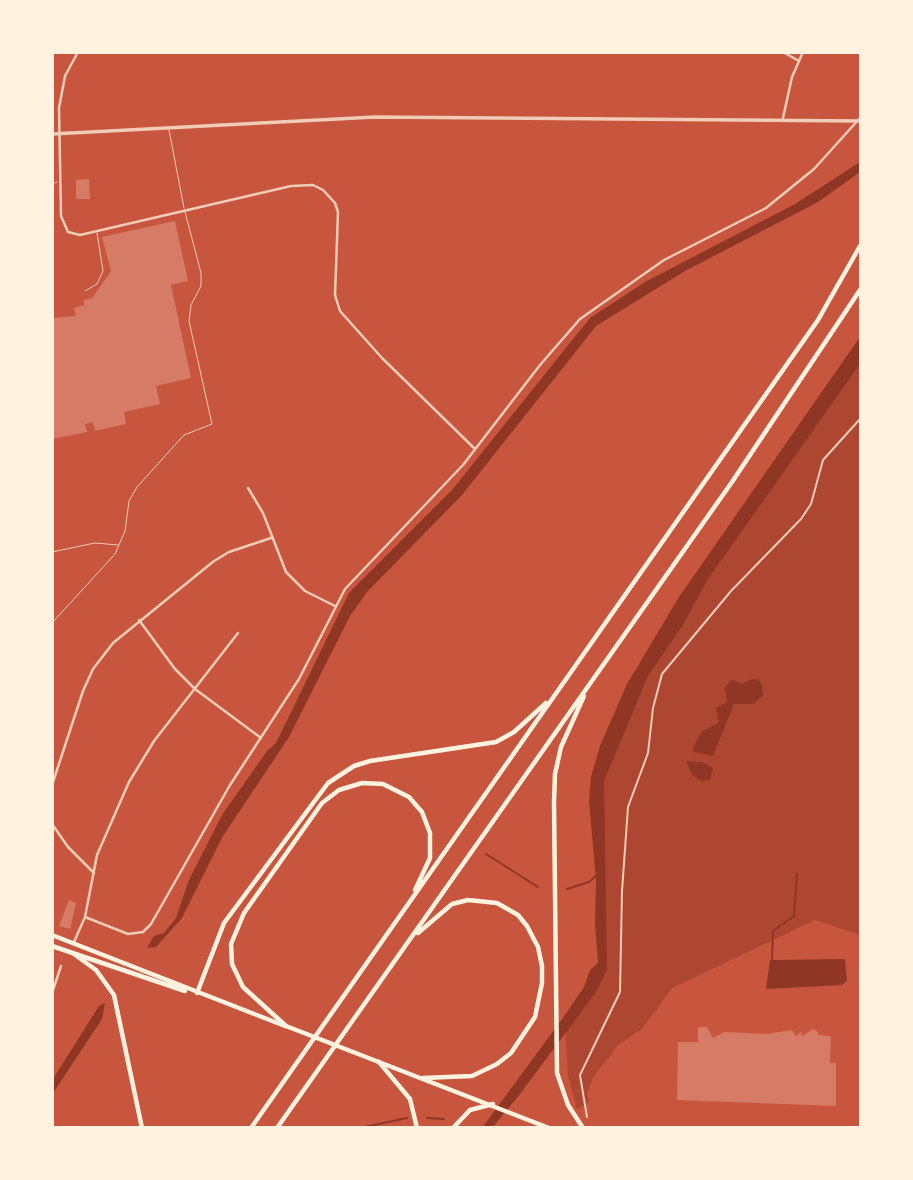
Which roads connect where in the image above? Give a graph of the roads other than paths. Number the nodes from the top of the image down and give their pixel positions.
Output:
1 (78, 52) edge
2 (783, 52) edge
3 (803, 52) edge
4 (799, 61) junction
5 (783, 118) junction
6 (860, 120) edge
7 (169, 127) junction
8 (59, 133) junction
9 (52, 134) edge
10 (60, 182) junction
11 (52, 184) edge
12 (185, 211) junction
13 (97, 230) junction
14 (860, 246) edge
15 (860, 290) edge
16 (85, 291) dead end
17 (860, 419) edge
18 (475, 449) junction
19 (248, 488) dead end
20 (271, 538) junction
21 (120, 546) junction
22 (52, 552) edge
23 (335, 606) junction
24 (139, 620) junction
25 (52, 622) edge
26 (238, 633) dead end
27 (590, 684) junction
28 (195, 689) junction
29 (554, 695) junction
30 (261, 738) junction
31 (52, 785) edge
32 (52, 824) edge
33 (94, 873) junction
34 (407, 905) junction
35 (85, 918) junction
36 (52, 935) edge
37 (410, 941) junction
38 (74, 942) junction
39 (52, 946) edge
40 (65, 951) junction
41 (74, 954) junction
42 (61, 966) dead end
43 (52, 993) edge
44 (197, 993) junction
45 (285, 1026) junction
46 (379, 1062) junction
47 (423, 1078) junction
48 (493, 1104) junction
49 (587, 1117) dead end
50 (279, 1126) edge
51 (142, 1128) edge
52 (251, 1128) edge
53 (417, 1128) edge
54 (453, 1128) edge
55 (549, 1128) edge
56 (583, 1128) edge

1 - 8 street
2 - 4 street
3 - 4 street
4 - 5 street
5 - 6 street
5 - 7 street
6 - 18 street
7 - 8 street
7 - 12 lane
8 - 9 street
8 - 10 street
10 - 11 lane
10 - 13 street
12 - 13 street
12 - 18 street
12 - 21 lane
13 - 16 lane
14 - 29 main road
15 - 27 main road
17 - 49 street
18 - 23 street
19 - 20 street
20 - 23 street
20 - 24 street
21 - 22 lane
21 - 25 lane
23 - 30 street
24 - 28 street
24 - 31 street
26 - 28 street
27 - 37 main road
27 - 56 main road
28 - 30 street
28 - 33 street
29 - 34 main road
29 - 44 main road
30 - 35 street
32 - 33 street
33 - 35 street
34 - 45 main road
34 - 52 main road
35 - 38 street
36 - 38 main road
37 - 47 main road
37 - 50 main road
38 - 40 main road
38 - 44 main road
39 - 40 main road
40 - 41 main road
41 - 44 main road
41 - 51 main road
42 - 43 street
44 - 45 main road
45 - 46 main road
46 - 47 main road
46 - 53 main road
47 - 48 main road
48 - 54 main road
48 - 55 main road

